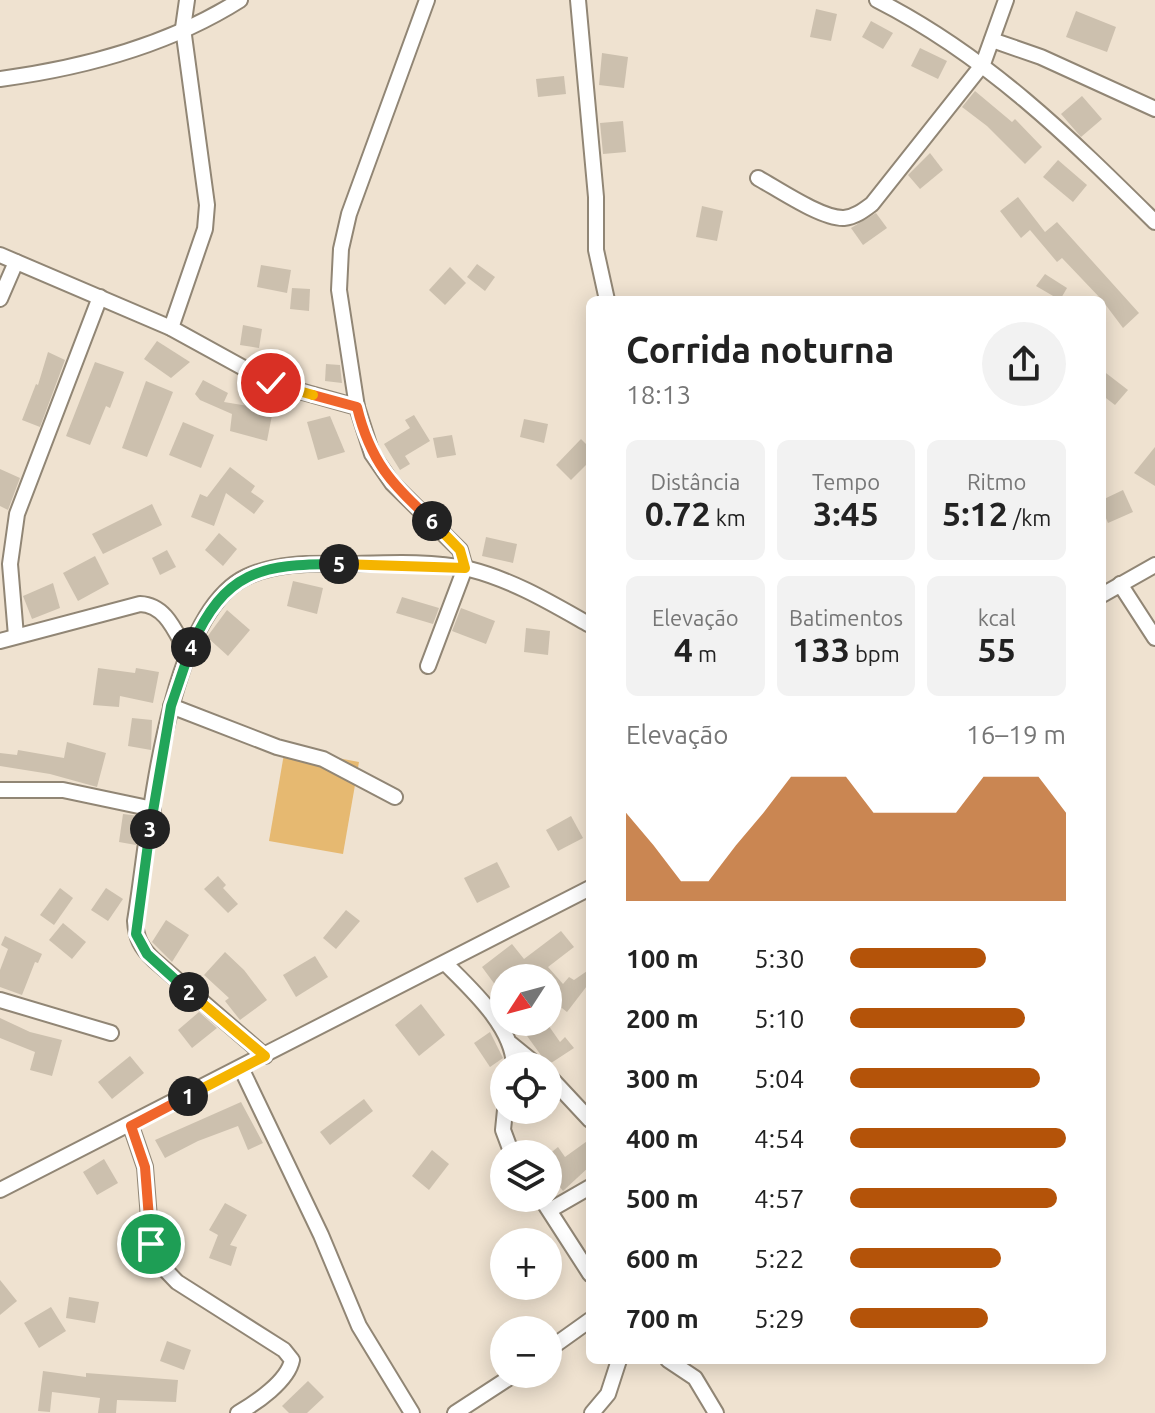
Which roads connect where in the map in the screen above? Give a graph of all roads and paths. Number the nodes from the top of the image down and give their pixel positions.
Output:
1 (187, 0) edge
2 (240, 0) edge
3 (427, 0) edge
4 (578, 0) edge
5 (877, 0) edge
6 (1006, 0) edge
7 (183, 28) junction
8 (992, 40) junction
9 (983, 64) junction
10 (0, 79) edge
11 (1155, 109) edge
12 (758, 178) dead end
13 (1155, 222) edge
14 (0, 255) edge
15 (16, 262) junction
16 (606, 296) edge
17 (100, 297) junction
18 (0, 299) edge
19 (171, 328) junction
20 (357, 407) junction
21 (1155, 565) edge
22 (465, 568) junction
23 (1120, 584) junction
24 (1106, 593) edge
25 (586, 623) edge
26 (16, 636) junction
27 (1155, 638) edge
28 (0, 641) edge
29 (188, 654) junction
30 (428, 666) dead end
31 (171, 706) junction
32 (0, 790) edge
33 (395, 797) dead end
34 (153, 809) junction
35 (586, 890) edge
36 (446, 964) junction
37 (0, 1000) edge
38 (111, 1033) dead end
39 (511, 1044) junction
40 (512, 1052) edge
41 (521, 1052) edge
42 (265, 1056) junction
43 (241, 1068) junction
44 (562, 1090) edge
45 (586, 1116) edge
46 (131, 1126) junction
47 (586, 1189) edge
48 (0, 1190) edge
49 (562, 1198) edge
50 (550, 1212) edge
51 (586, 1268) edge
52 (586, 1323) edge
53 (562, 1340) edge
54 (618, 1364) edge
55 (674, 1364) edge
56 (493, 1388) edge
57 (238, 1413) edge
58 (412, 1413) edge
59 (455, 1413) edge
60 (592, 1413) edge
61 (716, 1413) edge

1 - 7 street
2 - 7 street
3 - 20 street
4 - 16 street
5 - 9 street
6 - 8 street
7 - 10 street
7 - 19 street
8 - 9 street
8 - 11 street
9 - 12 street
9 - 13 street
14 - 15 street
15 - 17 street
15 - 18 street
17 - 19 street
17 - 26 street
19 - 20 street
20 - 22 street
21 - 23 street
22 - 25 street
22 - 29 street
22 - 30 street
23 - 24 street
23 - 27 street
26 - 28 street
26 - 29 street
29 - 31 street
31 - 33 street
31 - 34 street
32 - 34 street
34 - 42 street
35 - 36 street
36 - 39 street
36 - 42 street
37 - 38 street
39 - 40 street
39 - 41 street
42 - 43 street
43 - 46 street
43 - 58 street
44 - 45 street
46 - 48 street
46 - 57 street
47 - 49 street
50 - 51 street
52 - 53 street
54 - 60 street
55 - 61 street
56 - 59 street

